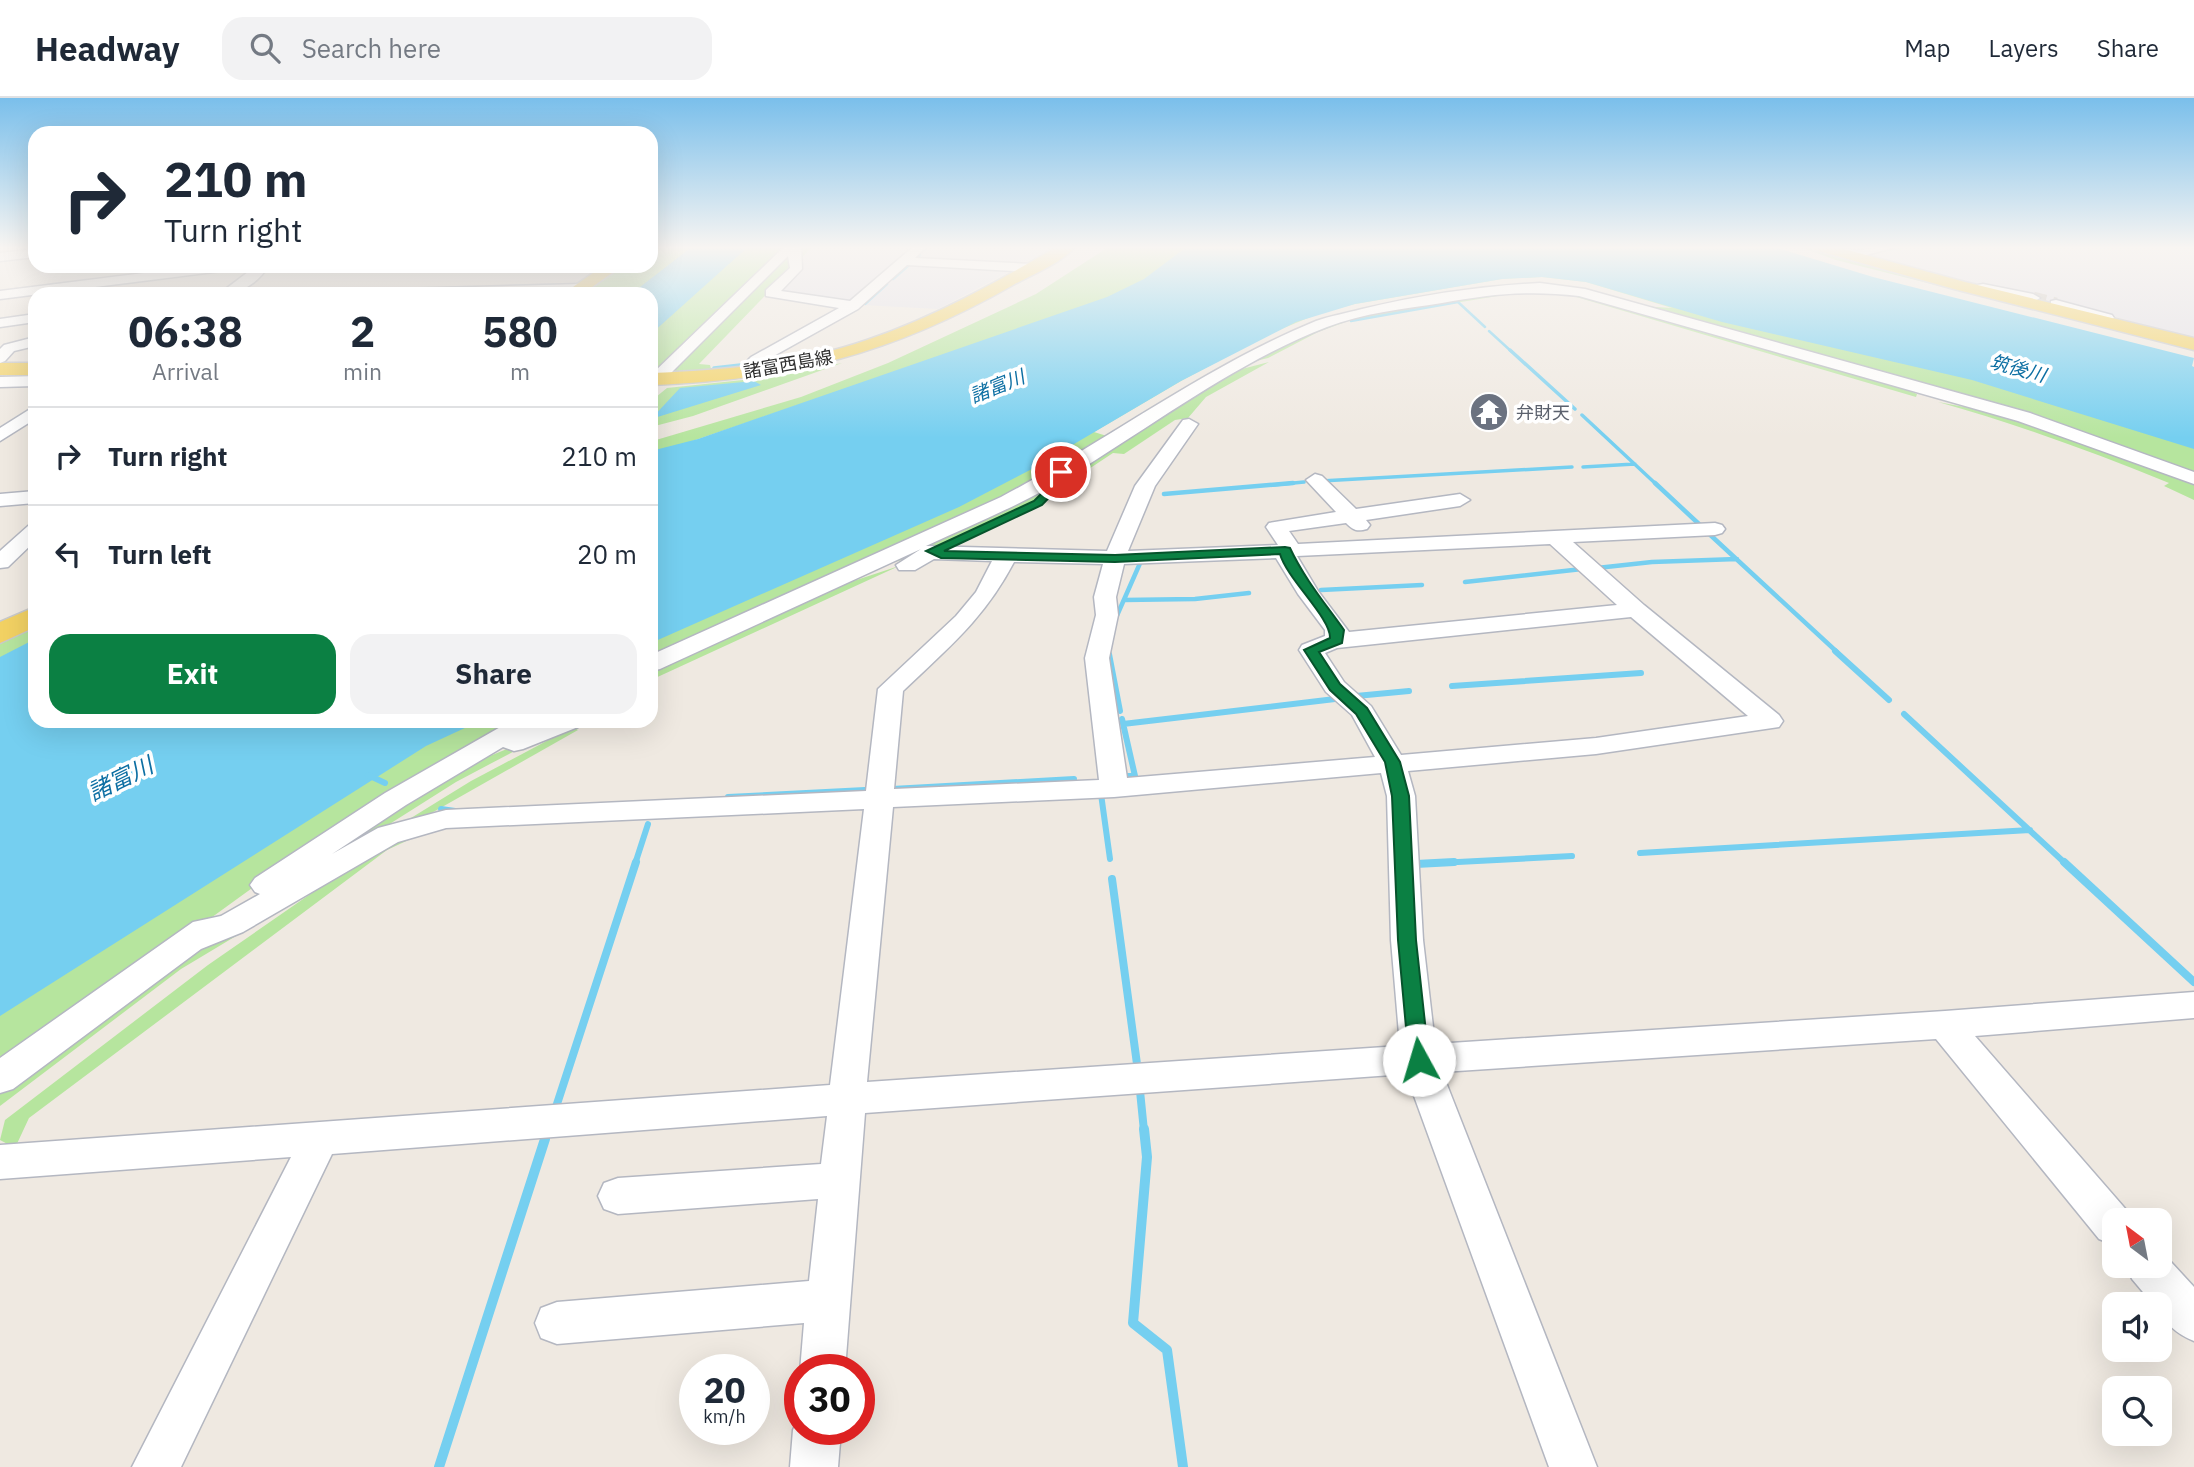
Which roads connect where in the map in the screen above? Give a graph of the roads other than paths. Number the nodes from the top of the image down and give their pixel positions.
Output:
1 (726, 310) edge
2 (846, 310) edge
3 (949, 310) edge
4 (1381, 310) edge
5 (1645, 310) edge
6 (2059, 310) tunnel mouth
7 (2077, 310) tunnel mouth
8 (28, 319) edge
9 (0, 323) edge
10 (2194, 342) edge
11 (28, 343) edge
12 (3, 352) edge
13 (756, 360) dead end
14 (0, 369) edge
15 (28, 369) edge
16 (658, 375) edge
17 (658, 379) edge
18 (0, 382) edge
19 (28, 382) edge
20 (28, 416) edge
21 (1189, 424) dead end
22 (0, 436) edge
23 (1061, 472) junction
24 (2194, 478) edge
25 (1315, 480) dead end
26 (28, 497) edge
27 (0, 500) edge
28 (1353, 517) junction
29 (1715, 529) dead end
30 (28, 536) edge
31 (1555, 537) junction
32 (1479, 540) junction
33 (1381, 544) junction
34 (1289, 550) junction
35 (932, 551) junction
36 (1006, 556) junction
37 (1115, 558) junction
38 (0, 562) edge
39 (819, 587) junction
40 (1636, 610) junction
41 (28, 617) edge
42 (28, 619) edge
43 (0, 625) edge
44 (0, 634) edge
45 (1337, 640) junction
46 (658, 661) edge
47 (658, 680) edge
48 (518, 728) edge
49 (552, 728) edge
50 (1392, 762) junction
51 (452, 764) junction
52 (1114, 788) junction
53 (878, 799) junction
54 (191, 940) junction
55 (2194, 1005) edge
56 (1945, 1026) junction
57 (1419, 1060) junction
58 (0, 1078) edge
59 (847, 1101) junction
60 (320, 1138) junction
61 (0, 1162) edge
62 (840, 1180) junction
63 (618, 1196) dead end
64 (2102, 1212) edge
65 (2158, 1278) edge
66 (829, 1300) junction
67 (2194, 1321) edge
68 (557, 1323) dead end
69 (824, 1354) edge
70 (816, 1445) edge
71 (156, 1467) edge
72 (814, 1467) edge
73 (1573, 1467) edge

1 - 16 street
2 - 13 street
3 - 17 main road, 諸富西島線
4 - 23 street
5 - 24 street
6 - 10 main road
7 - 10 street
8 - 9 street
11 - 12 street
14 - 15 main road
18 - 19 street
20 - 22 street
21 - 37 street
23 - 35 street
23 - 39 street
25 - 28 street
26 - 27 street
28 - 32 street
28 - 33 street
28 - 34 street
29 - 31 street
30 - 38 street
31 - 32 street
31 - 40 street
32 - 33 street
33 - 34 street
34 - 37 street
34 - 45 street
35 - 36 street
35 - 39 street
35 - 47 street
36 - 37 street
36 - 53 street
37 - 52 street
39 - 46 street
40 - 45 street
40 - 50 street
41 - 43 street
42 - 44 main road
45 - 50 street
48 - 51 street
49 - 51 street
50 - 52 street
50 - 57 street
51 - 54 street
52 - 53 street
53 - 54 street
53 - 59 street
54 - 58 street
55 - 56 street
56 - 57 street
56 - 64 street
57 - 59 street
57 - 73 street
59 - 60 street
59 - 62 street
60 - 61 street
60 - 71 street
62 - 63 street
62 - 66 street
65 - 67 street
66 - 68 street
66 - 69 street
70 - 72 street

